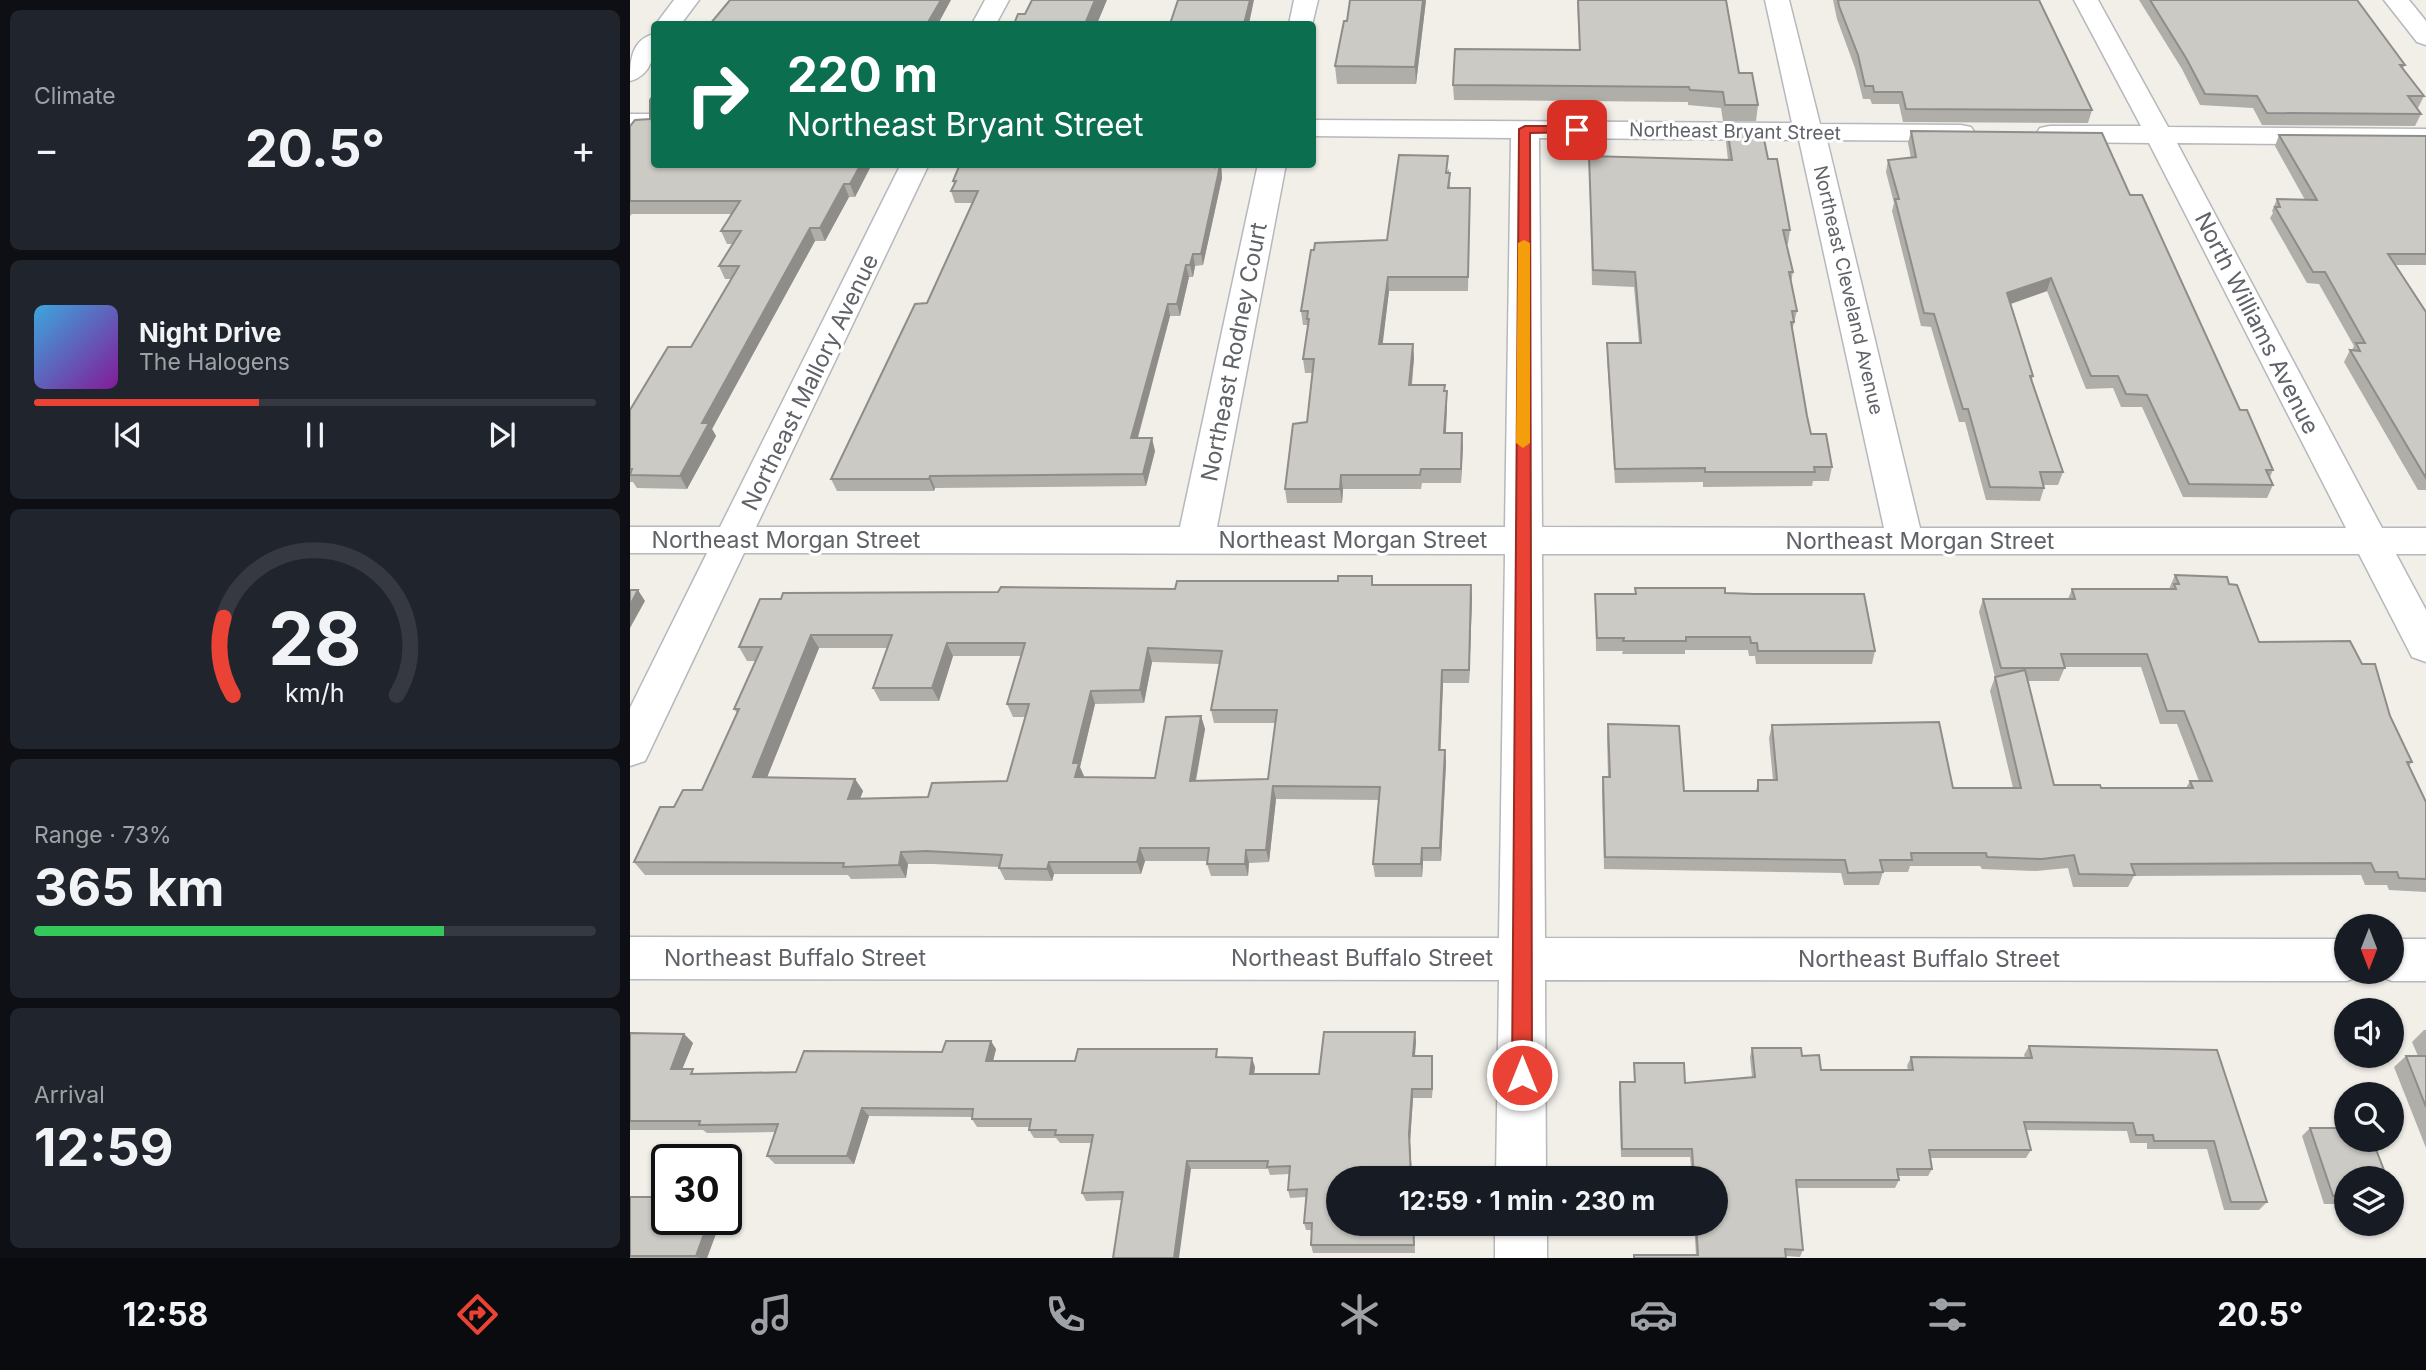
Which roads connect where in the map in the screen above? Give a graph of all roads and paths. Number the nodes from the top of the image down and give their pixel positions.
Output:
1 (687, 0) edge
2 (997, 0) edge
3 (1306, 0) edge
4 (1777, 0) edge
5 (2086, 0) edge
6 (2396, 0) edge
7 (670, 21) edge
8 (986, 21) edge
9 (1302, 21) edge
10 (2426, 37) edge
11 (651, 46) edge
12 (630, 74) edge
13 (630, 122) edge
14 (651, 122) edge
15 (1316, 128) edge
16 (1525, 129) junction
17 (1810, 132) junction
18 (1991, 134) edge
19 (2019, 134) edge
20 (2158, 135) junction
21 (2426, 137) edge
22 (913, 168) edge
23 (1271, 168) edge
24 (630, 540) edge
25 (734, 540) junction
26 (1196, 540) junction
27 (2370, 540) junction
28 (1522, 541) junction
29 (1905, 541) junction
30 (2426, 541) edge
31 (2426, 648) edge
32 (630, 749) edge
33 (630, 958) edge
34 (1522, 958) junction
35 (2334, 960) edge
36 (2404, 960) edge
37 (2426, 960) edge
38 (1521, 1166) edge
39 (1521, 1236) edge
40 (1521, 1258) edge

1 - 7 street
2 - 8 street
3 - 9 street
4 - 17 street, Northeast Cleveland Avenue
5 - 20 street, North Williams Avenue
6 - 10 street
11 - 12 street
13 - 14 street
15 - 16 street, Northeast Bryant Street
16 - 17 street, Northeast Bryant Street
16 - 28 street
17 - 18 street, Northeast Bryant Street
17 - 29 street, Northeast Cleveland Avenue
19 - 20 street
20 - 21 street
20 - 27 street, North Williams Avenue
22 - 25 street, Northeast Mallory Avenue
23 - 26 street, Northeast Rodney Court
24 - 25 street, Northeast Morgan Street
25 - 26 street, Northeast Morgan Street
25 - 32 street, Northeast Mallory Avenue
26 - 28 street, Northeast Morgan Street
27 - 29 street, Northeast Morgan Street
27 - 30 street, Northeast Morgan Street
27 - 31 street, North Williams Avenue
28 - 29 street, Northeast Morgan Street
28 - 34 street
33 - 34 street, Northeast Buffalo Street
34 - 35 street, Northeast Buffalo Street
34 - 38 street
36 - 37 street
39 - 40 street

